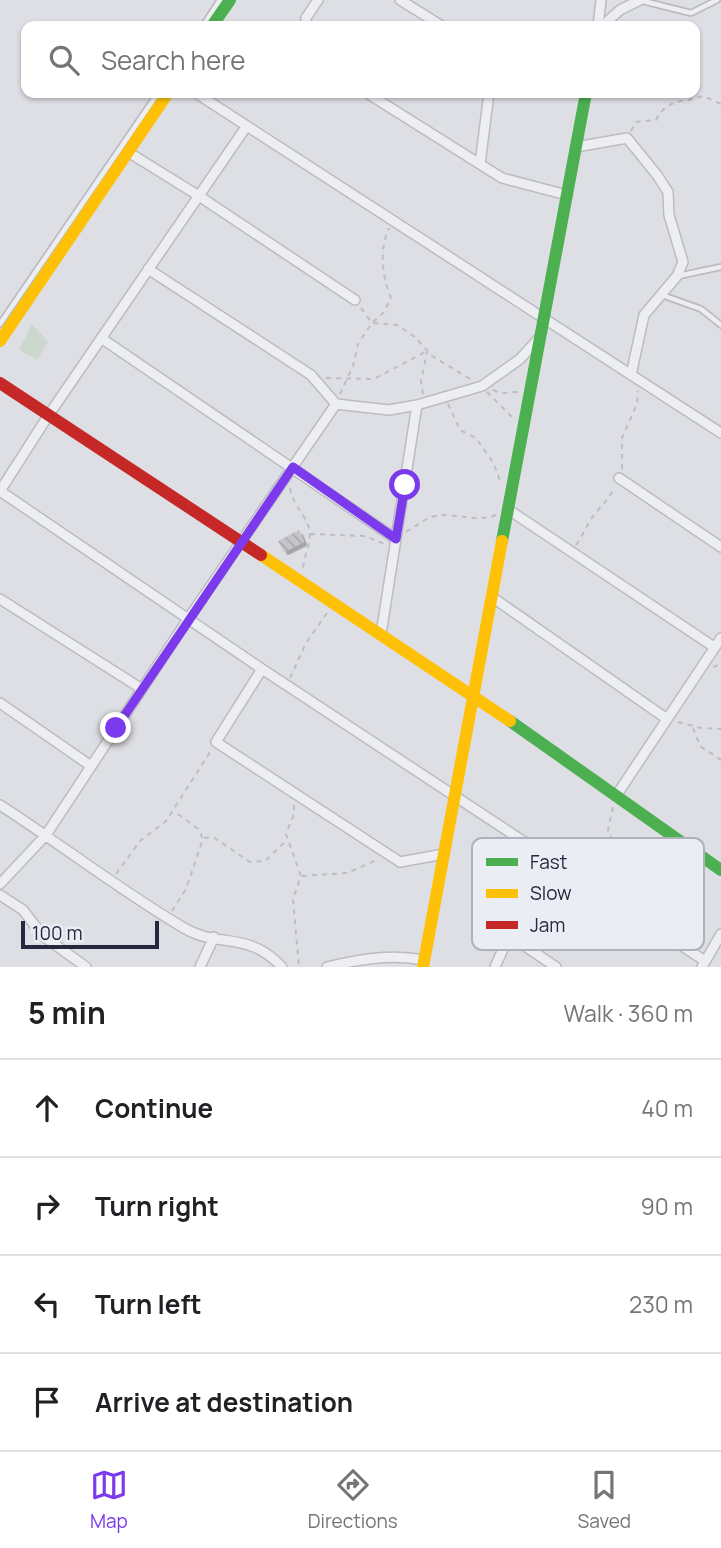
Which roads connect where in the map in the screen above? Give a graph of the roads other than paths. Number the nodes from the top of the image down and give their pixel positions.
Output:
1 (220, 0) edge
2 (230, 0) edge
3 (318, 0) edge
4 (601, 0) edge
5 (639, 0) edge
6 (717, 0) edge
7 (402, 1) edge
8 (206, 21) edge
9 (215, 21) edge
10 (306, 21) edge
11 (434, 21) edge
12 (600, 21) edge
13 (606, 21) edge
14 (155, 98) edge
15 (165, 98) edge
16 (203, 98) edge
17 (374, 98) edge
18 (488, 98) edge
19 (585, 98) edge
20 (246, 127) junction
21 (576, 147) junction
22 (128, 152) junction
23 (480, 164) junction
24 (199, 195) junction
25 (567, 195) junction
26 (721, 267) edge
27 (148, 269) junction
28 (677, 276) junction
29 (661, 295) junction
30 (355, 300) road end
31 (544, 319) junction
32 (0, 324) edge
33 (721, 324) edge
34 (540, 337) junction
35 (101, 338) junction
36 (0, 341) edge
37 (631, 375) junction
38 (0, 383) edge
39 (336, 404) junction
40 (421, 404) junction
41 (48, 416) junction
42 (721, 433) edge
43 (290, 470) junction
44 (619, 478) road end
45 (0, 491) edge
46 (509, 510) junction
47 (242, 542) junction
48 (396, 543) junction
49 (721, 547) edge
50 (492, 597) junction
51 (0, 599) edge
52 (188, 619) junction
53 (381, 634) junction
54 (721, 638) edge
55 (715, 647) junction
56 (262, 669) junction
57 (142, 690) junction
58 (473, 695) junction
59 (0, 703) edge
60 (667, 719) junction
61 (91, 766) junction
62 (454, 796) junction
63 (616, 796) junction
64 (0, 805) edge
65 (46, 835) junction
66 (516, 838) edge
67 (676, 838) edge
68 (444, 853) junction
69 (704, 858) edge
70 (721, 870) edge
71 (0, 884) edge
72 (0, 895) edge
73 (721, 934) edge
74 (214, 937) junction
75 (503, 950) edge
76 (531, 950) edge
77 (684, 950) edge
78 (424, 963) edge
79 (704, 964) edge
80 (86, 967) edge
81 (200, 967) edge
82 (282, 967) edge
83 (327, 967) edge
84 (495, 967) edge
85 (556, 967) edge

1 - 8 lane
2 - 9 street
3 - 10 street
4 - 12 street
5 - 6 lane
5 - 13 street
7 - 11 street
14 - 32 lane
15 - 22 street
16 - 20 street
17 - 23 street
18 - 23 street
19 - 21 street
20 - 24 street
20 - 31 street
21 - 25 street
21 - 28 street
22 - 24 street
22 - 36 street
23 - 25 street
24 - 27 street
24 - 30 street
25 - 31 street
26 - 28 lane
27 - 35 street
27 - 39 street
28 - 29 street
29 - 33 lane
29 - 37 street
31 - 34 street
31 - 37 street
34 - 40 street
34 - 46 street
35 - 41 street
35 - 43 street
37 - 42 street
38 - 41 street
39 - 40 street
39 - 43 street
40 - 48 street
41 - 45 street
41 - 47 street
43 - 47 street
43 - 48 street
44 - 49 street
45 - 52 street
46 - 50 street
46 - 55 street
47 - 52 street
47 - 53 street
48 - 53 street
50 - 58 street
50 - 60 street
51 - 57 street
52 - 56 street
52 - 57 street
53 - 58 street
54 - 55 street
55 - 60 street
56 - 62 street
56 - 68 street
57 - 61 street
58 - 62 street
58 - 63 street
59 - 61 street
60 - 63 street
61 - 65 street
62 - 66 street
62 - 68 street
63 - 67 street
64 - 65 street
65 - 71 street
65 - 74 street
68 - 78 street
69 - 70 street
72 - 80 street
73 - 79 street
74 - 81 street
74 - 82 street
75 - 84 street
76 - 85 street
77 - 79 street
78 - 83 street

